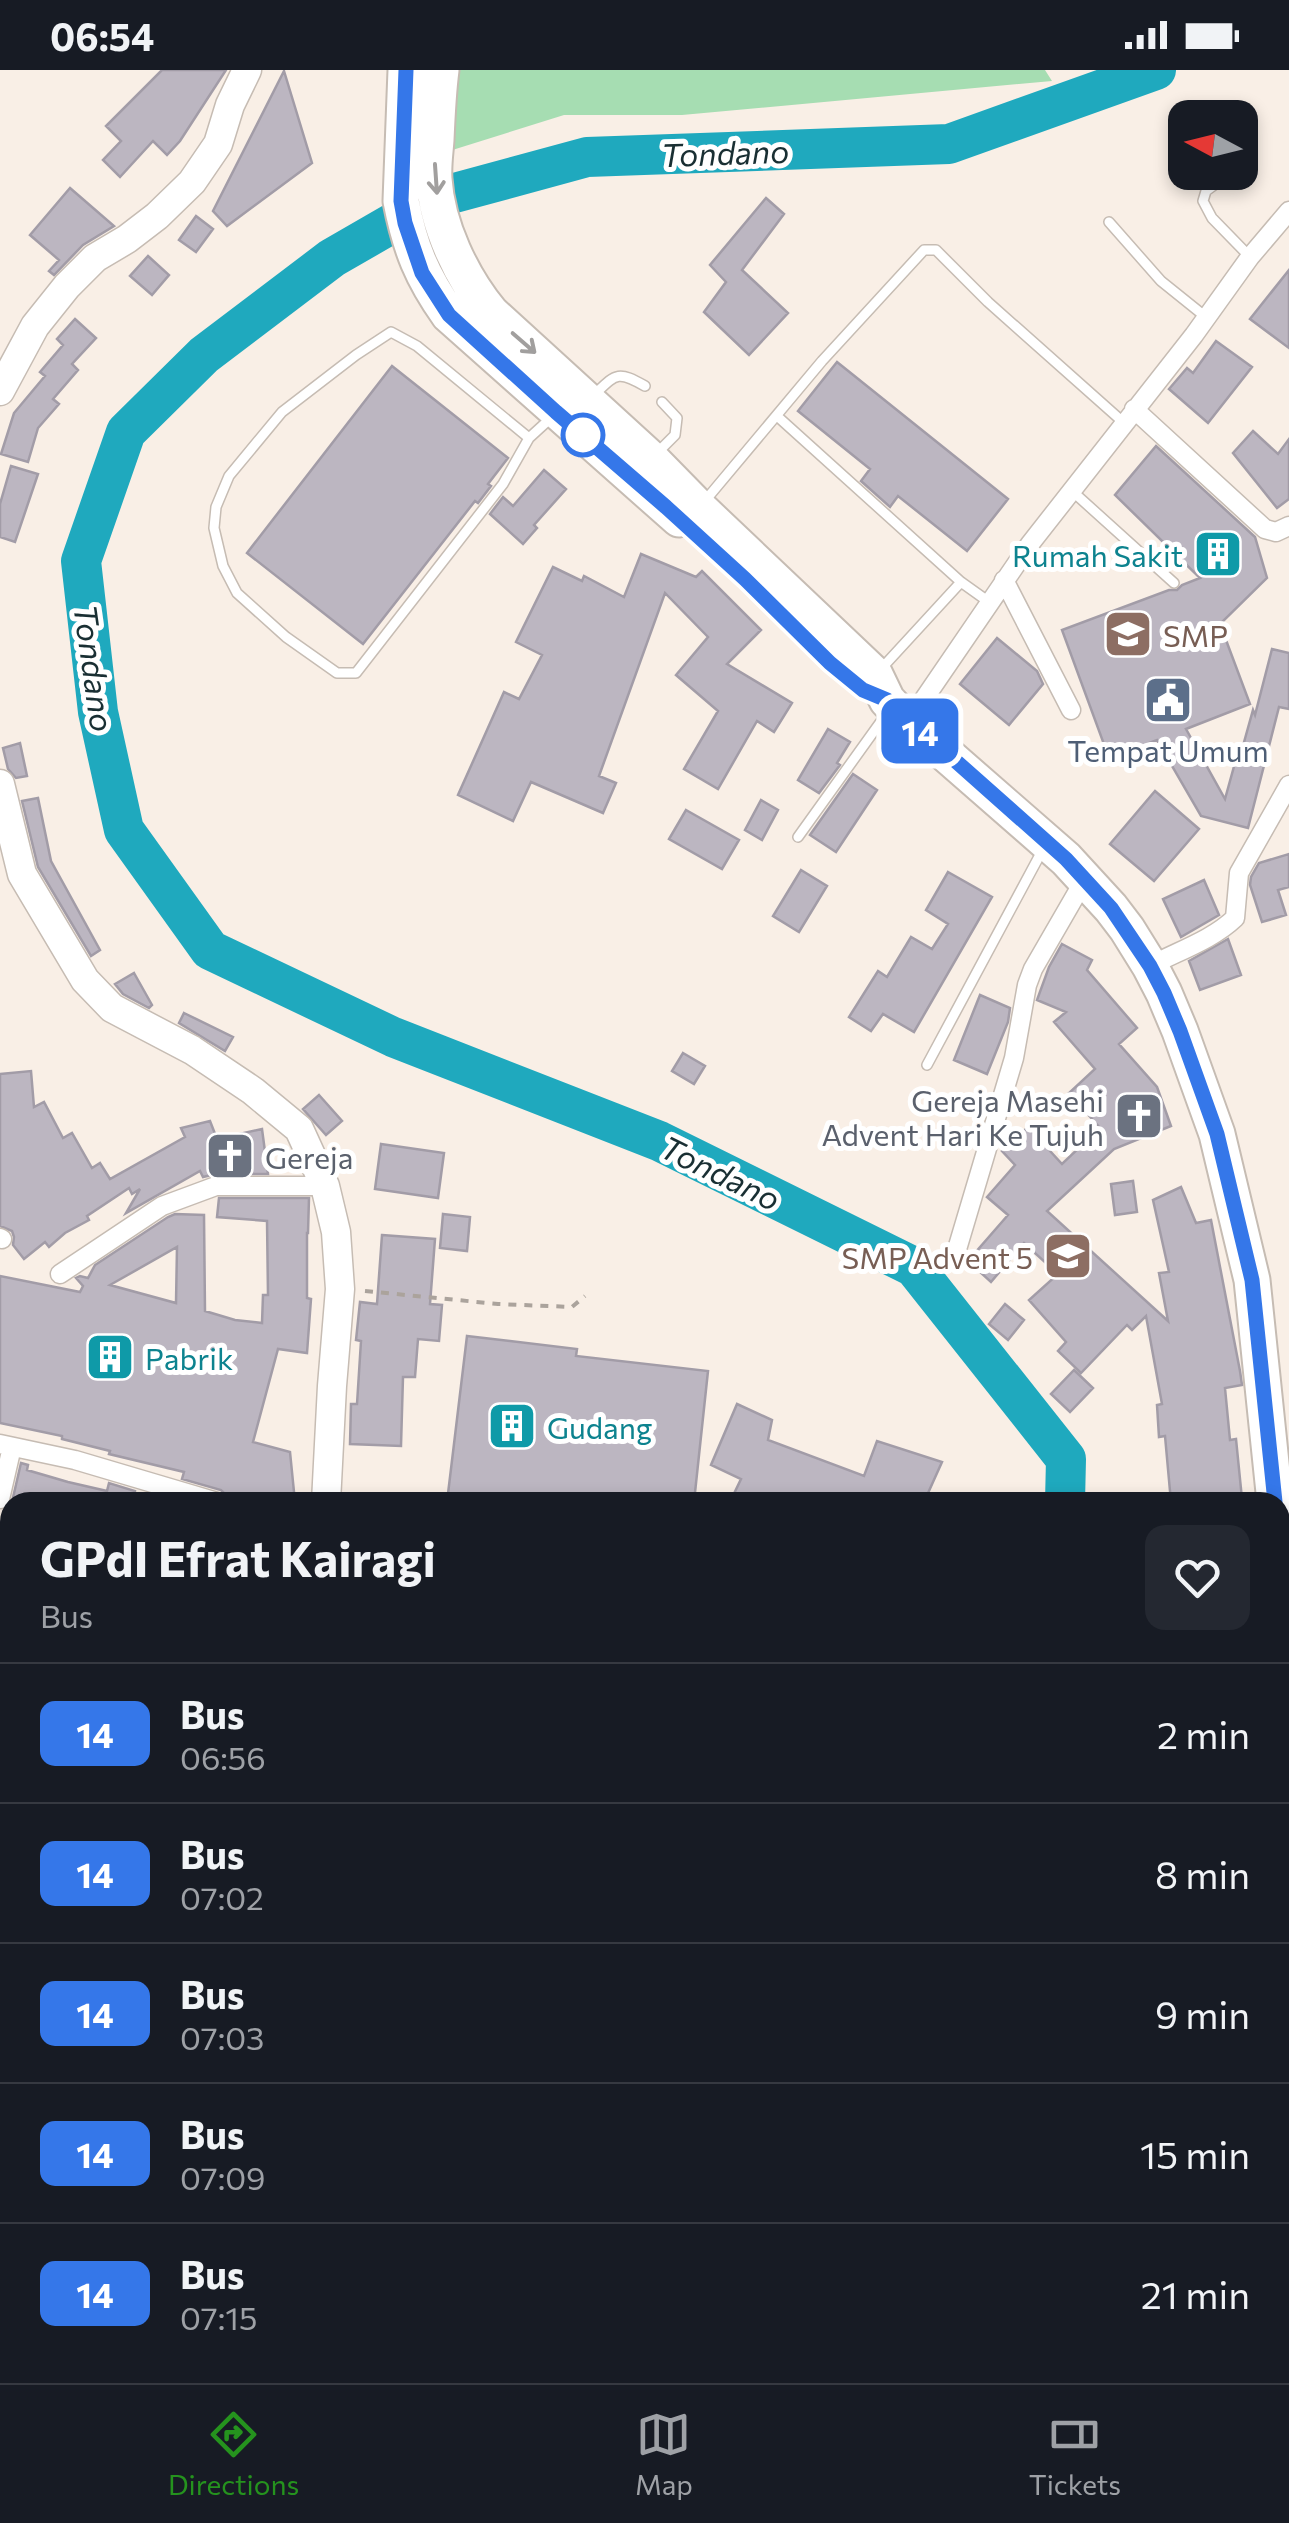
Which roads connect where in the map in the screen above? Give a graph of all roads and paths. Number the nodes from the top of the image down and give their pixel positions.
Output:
1 (247, 70) edge
2 (404, 77) edge
3 (440, 77) edge
4 (1207, 190) edge
5 (1110, 222) dead end
6 (1285, 223) edge
7 (1250, 257) junction
8 (1206, 318) junction
9 (645, 386) dead end
10 (0, 392) edge
11 (662, 402) dead end
12 (570, 412) junction
13 (777, 416) junction
14 (1129, 416) junction
15 (529, 438) junction
16 (651, 460) junction
17 (1071, 490) junction
18 (699, 508) junction
19 (1289, 526) edge
20 (1004, 580) junction
21 (961, 582) junction
22 (1174, 583) dead end
23 (989, 602) junction
24 (891, 700) junction
25 (1071, 710) dead end
26 (1289, 785) edge
27 (0, 787) edge
28 (798, 837) dead end
29 (1047, 842) junction
30 (1085, 879) junction
31 (1150, 966) junction
32 (927, 1065) dead end
33 (324, 1186) junction
34 (958, 1246) dead end
35 (60, 1274) dead end
36 (340, 1289) junction
37 (586, 1296) dead end
38 (6, 1446) edge
39 (1279, 1483) edge
40 (1, 1492) edge
41 (182, 1492) edge
42 (327, 1492) edge

1 - 10 main road
2 - 12 highway
3 -> 12 highway
4 - 7 lane
5 - 8 lane
6 - 7 street
7 - 8 street
8 - 14 street
9 - 12 lane
11 - 16 lane
12 - 15 lane
12 - 16 highway
12 - 24 highway
13 - 14 lane
13 - 18 lane
13 - 21 lane
14 - 17 street
14 - 19 street
15 - 15 lane
16 - 18 highway
17 - 20 street
17 - 22 lane
18 - 24 highway
20 - 23 street
20 - 25 street
21 - 23 lane
21 - 24 lane
23 - 24 street
24 - 28 lane
24 - 29 highway
26 - 31 street
27 - 33 main road
29 - 30 highway
29 - 32 lane
30 - 31 highway
30 - 34 street
31 - 39 highway
33 - 35 street
33 - 36 main road
36 - 37 path
36 - 42 main road
38 - 40 street
38 - 41 street

